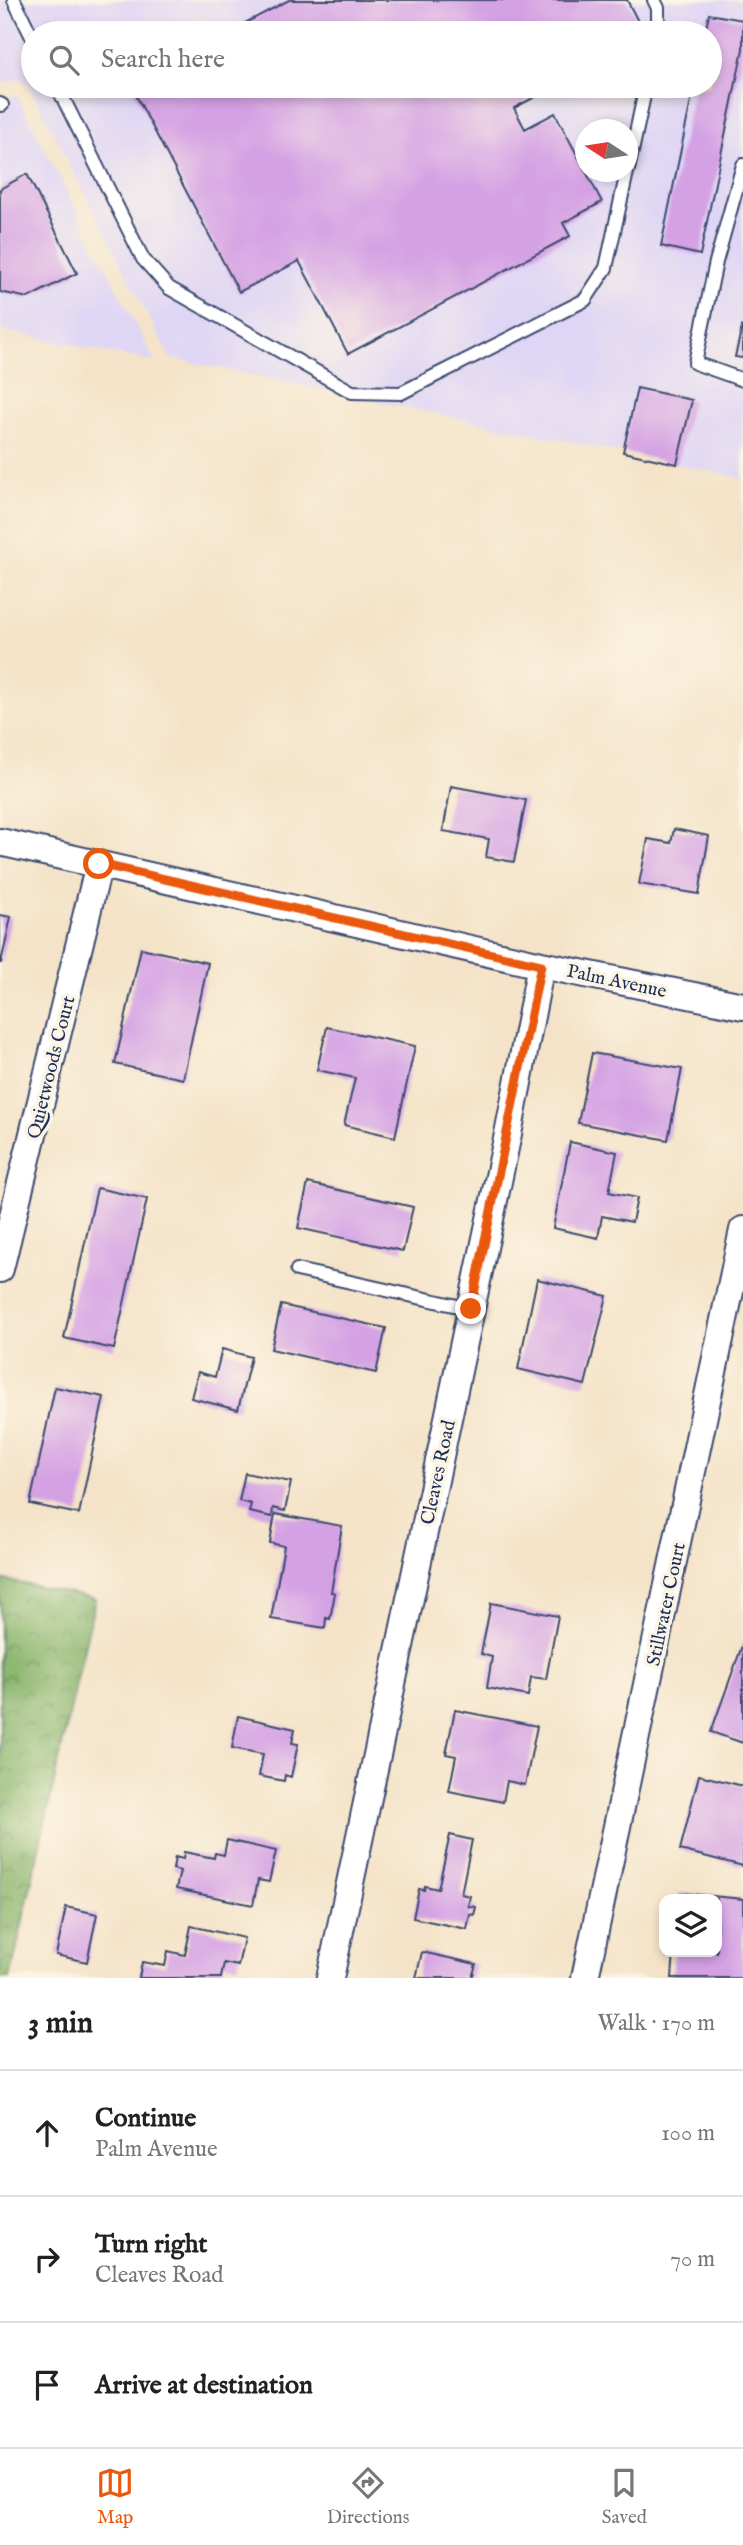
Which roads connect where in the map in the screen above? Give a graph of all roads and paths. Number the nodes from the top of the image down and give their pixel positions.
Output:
1 (14, 0) edge
2 (654, 0) edge
3 (24, 21) edge
4 (658, 21) edge
5 (63, 98) edge
6 (643, 98) edge
7 (638, 122) edge
8 (743, 165) edge
9 (625, 182) edge
10 (743, 380) edge
11 (0, 842) edge
12 (99, 864) junction
13 (541, 965) junction
14 (743, 1006) edge
15 (743, 1230) edge
16 (0, 1269) edge
17 (298, 1270) dead end
18 (471, 1309) junction
19 (330, 1978) edge
20 (585, 1978) edge

1 - 3 lane
2 - 4 lane
5 - 9 lane
6 - 7 lane
8 - 10 lane
11 - 12 street, Palm Avenue
12 - 13 street, Palm Avenue
12 - 16 street, Quietwoods Court
13 - 14 street, Palm Avenue
13 - 18 street, Cleaves Road
15 - 20 street, Stillwater Court
17 - 18 lane
18 - 19 street, Cleaves Road

